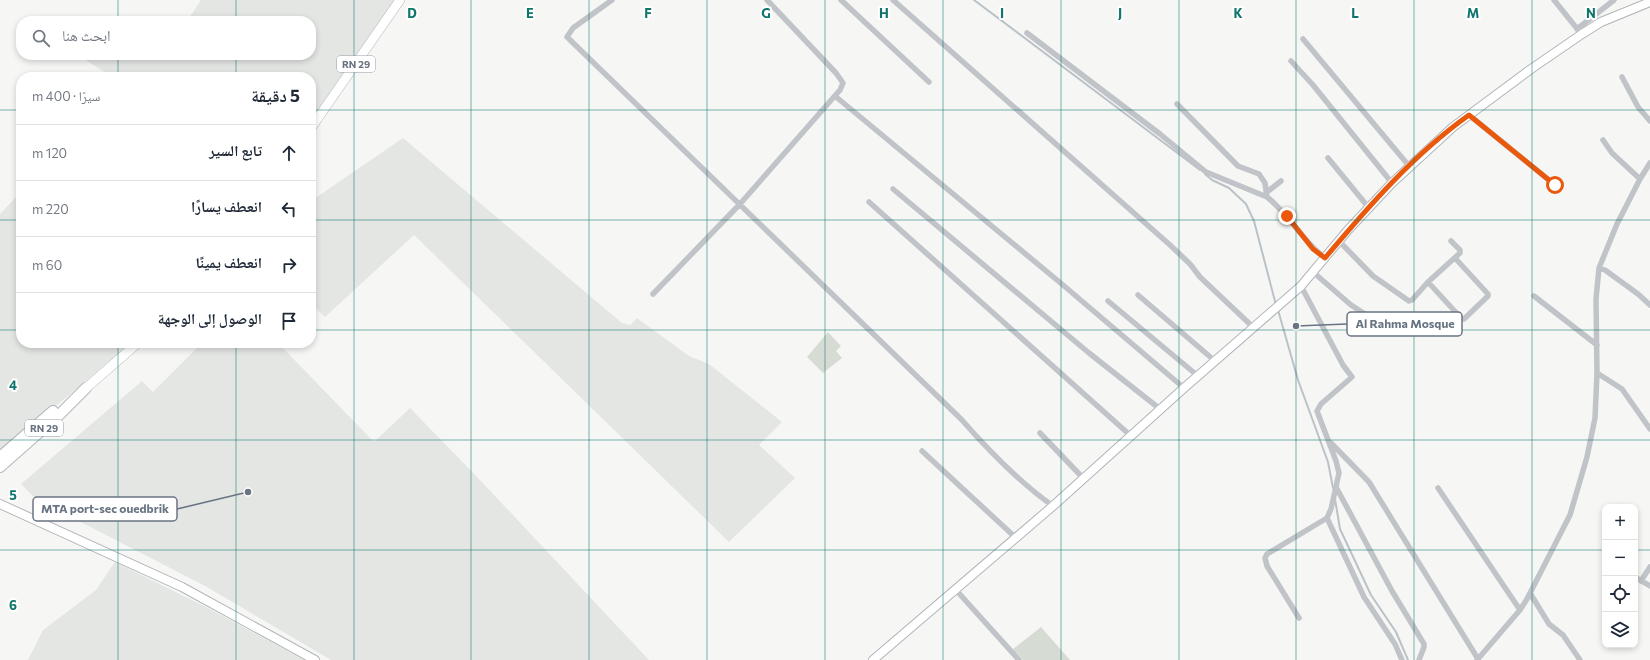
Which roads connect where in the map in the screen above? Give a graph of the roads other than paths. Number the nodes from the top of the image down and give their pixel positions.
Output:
1 (400, 0) edge
2 (612, 0) edge
3 (767, 0) edge
4 (841, 0) edge
5 (893, 0) edge
6 (1554, 0) edge
7 (1614, 0) edge
8 (1650, 2) edge
9 (1579, 31) junction
10 (1027, 33) dead end
11 (1303, 38) dead end
12 (1291, 61) dead end
13 (1622, 77) dead end
14 (929, 82) dead end
15 (834, 96) junction
16 (1177, 104) dead end
17 (1469, 115) junction
18 (316, 121) edge
19 (1650, 121) edge
20 (1603, 140) dead end
21 (1328, 158) dead end
22 (1650, 163) edge
23 (1409, 166) junction
24 (1640, 179) junction
25 (1281, 181) dead end
26 (1392, 184) junction
27 (1555, 185) dead end
28 (893, 189) dead end
29 (1267, 194) junction
30 (869, 202) dead end
31 (740, 204) junction
32 (1369, 208) junction
33 (1339, 241) junction
34 (1451, 241) dead end
35 (1325, 258) junction
36 (1454, 258) junction
37 (1599, 268) junction
38 (1313, 272) junction
39 (1428, 282) junction
40 (1301, 286) junction
41 (654, 294) dead end
42 (1138, 295) dead end
43 (1534, 296) dead end
44 (1108, 301) dead end
45 (1650, 305) edge
46 (1385, 327) dead end
47 (1254, 328) junction
48 (1597, 346) junction
49 (132, 348) edge
50 (1215, 361) junction
51 (1597, 373) junction
52 (1198, 376) junction
53 (86, 388) junction
54 (1184, 388) junction
55 (1160, 409) junction
56 (1650, 429) edge
57 (1040, 433) dead end
58 (1131, 436) junction
59 (1329, 441) junction
60 (922, 452) dead end
61 (0, 457) edge
62 (0, 467) edge
63 (1083, 478) junction
64 (1336, 487) junction
65 (1438, 488) dead end
66 (0, 504) edge
67 (1053, 506) junction
68 (1327, 518) junction
69 (1016, 538) junction
70 (1650, 568) edge
71 (1638, 579) edge
72 (1641, 581) junction
73 (1650, 586) edge
74 (956, 590) junction
75 (1530, 593) junction
76 (1520, 610) junction
77 (1299, 618) dead end
78 (315, 660) edge
79 (873, 660) edge
80 (1020, 660) edge
81 (1402, 660) edge
82 (1419, 660) edge
83 (1477, 660) edge
84 (1580, 660) edge

1 - 18 main road, RN 29
2 - 31 street
3 - 15 street
4 - 14 street
5 - 47 street
6 - 9 street
7 - 9 street
8 - 9 street
9 - 17 street
10 - 29 street
11 - 23 street
12 - 26 street
13 - 19 street
15 - 31 street
15 - 54 street
16 - 29 street
17 - 23 street
17 - 27 street
20 - 24 street
21 - 32 street
22 - 24 street
23 - 26 street
24 - 37 street
25 - 29 street
26 - 32 street
28 - 55 street
29 - 35 street
30 - 58 street
31 - 41 street
31 - 67 street
32 - 33 street
33 - 35 street
33 - 39 street
34 - 36 street
35 - 38 street
36 - 39 street
36 - 39 street
37 - 45 street
37 - 48 street
38 - 40 street
38 - 46 street
40 - 47 street
40 - 59 street
42 - 50 street
43 - 48 street
44 - 52 street
47 - 50 street
48 - 51 street
49 - 53 main road, RN 29
50 - 52 street
51 - 56 street
51 - 75 street
52 - 54 street
53 - 61 highway, RN 29
53 - 62 highway, RN 29
54 - 55 street
55 - 58 street
57 - 63 street
58 - 63 street
59 - 64 street
59 - 83 street
60 - 69 street
63 - 67 street
64 - 68 street
64 - 82 street
65 - 76 street
66 - 78 street
67 - 69 street
68 - 77 street
68 - 81 street
69 - 74 street
70 - 72 street
71 - 72 street
72 - 73 street
74 - 79 street
74 - 80 street
75 - 76 street
75 - 84 street
76 - 83 street

